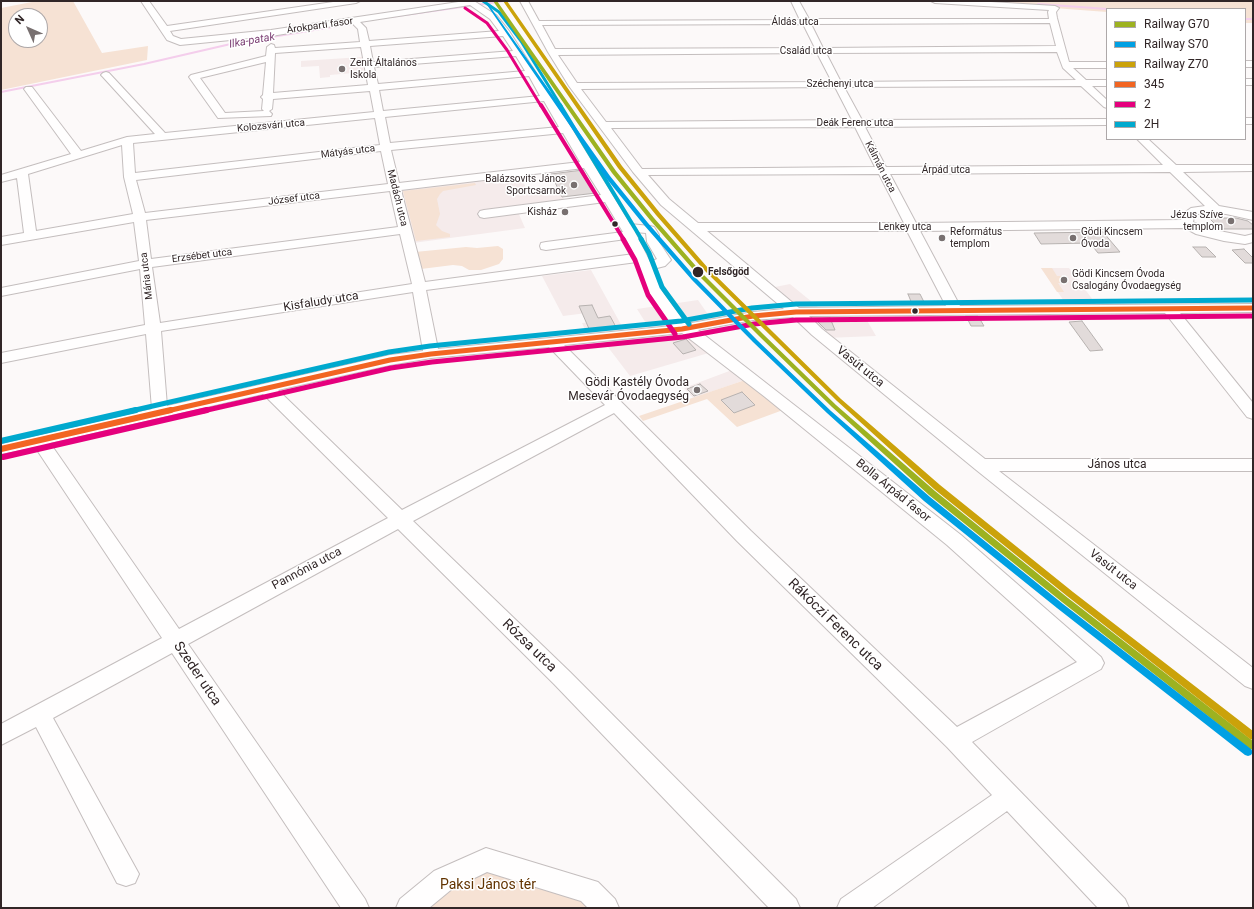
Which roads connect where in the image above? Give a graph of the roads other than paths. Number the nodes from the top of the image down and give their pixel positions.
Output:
1 (148, 1) edge
2 (294, 1) edge
3 (356, 1) edge
4 (524, 1) edge
5 (795, 1) edge
6 (935, 1) edge
7 (473, 4) edge
8 (300, 19) junction
9 (1053, 21) junction
10 (356, 22) junction
11 (807, 22) junction
12 (537, 23) junction
13 (165, 29) junction
14 (506, 33) junction
15 (271, 40) dead end
16 (365, 44) junction
17 (1061, 49) junction
18 (821, 51) junction
19 (552, 52) junction
20 (519, 53) junction
21 (271, 54) junction
22 (369, 65) junction
23 (1067, 65) junction
24 (1106, 65) edge
25 (532, 74) junction
26 (106, 75) dead end
27 (1085, 83) junction
28 (1106, 83) edge
29 (839, 84) junction
30 (574, 86) junction
31 (373, 88) junction
32 (29, 89) dead end
33 (266, 97) junction
34 (547, 98) junction
35 (1106, 103) edge
36 (267, 114) junction
37 (379, 115) junction
38 (1106, 122) edge
39 (858, 123) junction
40 (603, 125) junction
41 (265, 127) junction
42 (567, 129) junction
43 (162, 136) junction
44 (127, 140) junction
45 (1143, 140) edge
46 (386, 147) junction
47 (78, 155) junction
48 (588, 164) junction
49 (1253, 168) edge
50 (1173, 169) junction
51 (882, 170) junction
52 (639, 172) junction
53 (22, 173) junction
54 (130, 177) junction
55 (1, 179) edge
56 (394, 186) junction
57 (609, 198) junction
58 (1214, 208) junction
59 (484, 214) dead end
60 (1253, 216) edge
61 (140, 217) junction
62 (1187, 224) junction
63 (696, 227) junction
64 (911, 227) junction
65 (405, 230) junction
66 (629, 231) junction
67 (30, 236) junction
68 (1, 241) edge
69 (1250, 242) edge
70 (546, 246) dead end
71 (644, 262) junction
72 (146, 264) junction
73 (419, 287) junction
74 (1, 292) edge
75 (1253, 308) edge
76 (1169, 309) junction
77 (955, 311) junction
78 (796, 312) junction
79 (153, 328) junction
80 (684, 329) junction
81 (553, 342) junction
82 (431, 354) junction
83 (1, 358) edge
84 (266, 388) junction
85 (615, 406) junction
86 (1250, 406) edge
87 (160, 412) junction
88 (39, 440) junction
89 (1, 448) edge
90 (981, 465) junction
91 (1253, 465) edge
92 (399, 520) junction
93 (174, 640) junction
94 (1253, 680) edge
95 (40, 714) junction
96 (1, 735) edge
97 (955, 740) junction
98 (1008, 797) junction
99 (126, 874) dead end
100 (356, 908) edge
101 (409, 908) edge
102 (606, 908) edge
103 (787, 908) edge
104 (850, 908) edge
105 (1116, 908) edge

1 - 13 street
2 - 8 street
3 - 8 street
4 - 12 street, Vasút utca
5 - 11 street, Kálmán utca
6 - 9 street
7 - 10 street, Árokparti fasor
7 - 14 street, Bolla Árpád fasor
8 - 10 street, Árokparti fasor
8 - 13 street
8 - 13 street, Árokparti fasor
9 - 11 street, Áldás utca
9 - 17 street
10 - 16 street, Madách utca
11 - 12 street, Áldás utca
11 - 18 street, Kálmán utca
12 - 19 street, Vasút utca
14 - 16 street
14 - 20 street, Bolla Árpád fasor
15 - 21 street
16 - 21 street
16 - 22 street, Madách utca
17 - 18 street, Család utca
17 - 23 street
18 - 19 street, Család utca
18 - 29 street, Kálmán utca
19 - 30 street, Vasút utca
20 - 22 street
20 - 25 street, Bolla Árpád fasor
21 - 33 street
21 - 36 street
22 - 31 street, Madách utca
23 - 24 street
23 - 27 street
25 - 31 street
25 - 34 street, Bolla Árpád fasor
26 - 43 street
27 - 28 street, Széchenyi utca
27 - 29 street, Széchenyi utca
27 - 35 street
29 - 30 street, Széchenyi utca
29 - 39 street, Kálmán utca
30 - 40 street, Vasút utca
31 - 33 street
31 - 37 street, Madách utca
32 - 47 street
33 - 36 street
34 - 37 street, Kolozsvári utca
34 - 42 street, Bolla Árpád fasor
36 - 41 street
37 - 41 street, Kolozsvári utca
37 - 46 street, Madách utca
38 - 39 street, Deák Ferenc utca
39 - 40 street, Deák Ferenc utca
39 - 51 street, Kálmán utca
40 - 52 street, Vasút utca
41 - 43 street, Kolozsvári utca
42 - 46 street, Mátyás utca
42 - 48 street, Bolla Árpád fasor
43 - 44 street, Kolozsvári utca
44 - 47 street, Kolozsvári utca
44 - 54 street, Mária utca
45 - 50 street
46 - 54 street, Mátyás utca
46 - 56 street, Madách utca
47 - 53 street, Kolozsvári utca
48 - 56 street, József utca
48 - 57 street, Bolla Árpád fasor
49 - 50 street, Árpád utca
50 - 51 street, Árpád utca
50 - 58 street
51 - 52 street, Árpád utca
51 - 64 street, Kálmán utca
52 - 63 street, Vasút utca
53 - 55 street, Kolozsvári utca
53 - 67 street
54 - 61 street, Mária utca
56 - 61 street, József utca
56 - 65 street, Madách utca
57 - 59 street
57 - 66 street, Bolla Árpád fasor
58 - 60 street
58 - 62 street
61 - 67 street, József utca
61 - 72 street, Mária utca
62 - 64 street, Lenkey utca
62 - 69 street
63 - 64 street, Lenkey utca
63 - 78 street, Vasút utca
64 - 77 street, Kálmán utca
65 - 72 street, Erzsébet utca
65 - 73 street, Madách utca
66 - 70 street
66 - 71 street, Bolla Árpád fasor
66 - 71 street, Kisfaludy utca
67 - 68 street, József utca
71 - 73 street, Kisfaludy utca
71 - 80 street, Bolla Árpád fasor
72 - 74 street, Erzsébet utca
72 - 79 street, Mária utca
73 - 79 street, Kisfaludy utca
73 - 82 street, Madách utca
75 - 76 street
76 - 77 street
76 - 86 street
77 - 78 street
78 - 80 street
78 - 90 street, Vasút utca
79 - 83 street, Kisfaludy utca
79 - 87 street, Mária utca
80 - 81 street
80 - 97 street, Bolla Árpád fasor
81 - 82 street
81 - 85 street, Rákóczi Ferenc utca
82 - 84 street
84 - 87 street
84 - 92 street, Rózsa utca
85 - 92 street, Pannónia utca
85 - 97 street, Rákóczi Ferenc utca
87 - 88 street
88 - 89 street
88 - 93 street, Szeder utca
90 - 91 street, János utca
90 - 94 street, Vasút utca
92 - 93 street, Pannónia utca
92 - 103 street, Rózsa utca
93 - 95 street, Pannónia utca
93 - 100 street, Szeder utca
95 - 96 street, Pannónia utca
95 - 99 street
97 - 98 street, Rákóczi Ferenc utca
98 - 104 street
98 - 105 street, Rákóczi Ferenc utca
101 - 102 street

